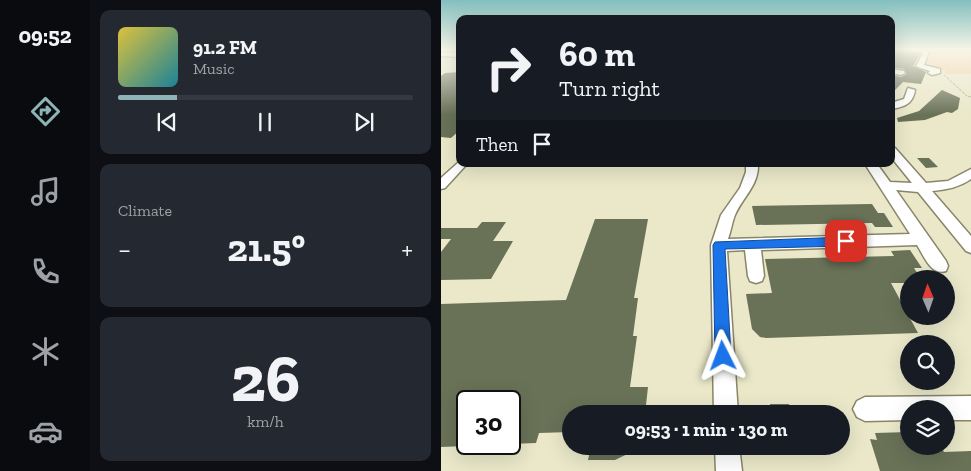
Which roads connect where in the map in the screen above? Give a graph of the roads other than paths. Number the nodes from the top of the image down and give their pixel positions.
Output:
1 (937, 71) edge
2 (932, 73) dead end
3 (911, 90) dead end
4 (895, 105) edge
5 (895, 155) edge
6 (458, 167) edge
7 (752, 167) edge
8 (873, 167) edge
9 (971, 173) edge
10 (441, 185) edge
11 (887, 186) junction
12 (921, 187) junction
13 (922, 239) junction
14 (752, 244) junction
15 (719, 245) junction
16 (971, 247) edge
17 (941, 266) dead end
18 (756, 276) dead end
19 (726, 405) edge
20 (971, 408) edge
21 (865, 409) dead end
22 (728, 455) edge
23 (729, 471) edge

1 - 2 street
3 - 4 street
5 - 12 street
6 - 10 street
7 - 15 street
8 - 11 street
9 - 12 street
11 - 12 street
11 - 13 street
12 - 16 street
13 - 14 street
13 - 17 street
14 - 15 street
14 - 18 street
15 - 19 street
20 - 21 street
22 - 23 street

